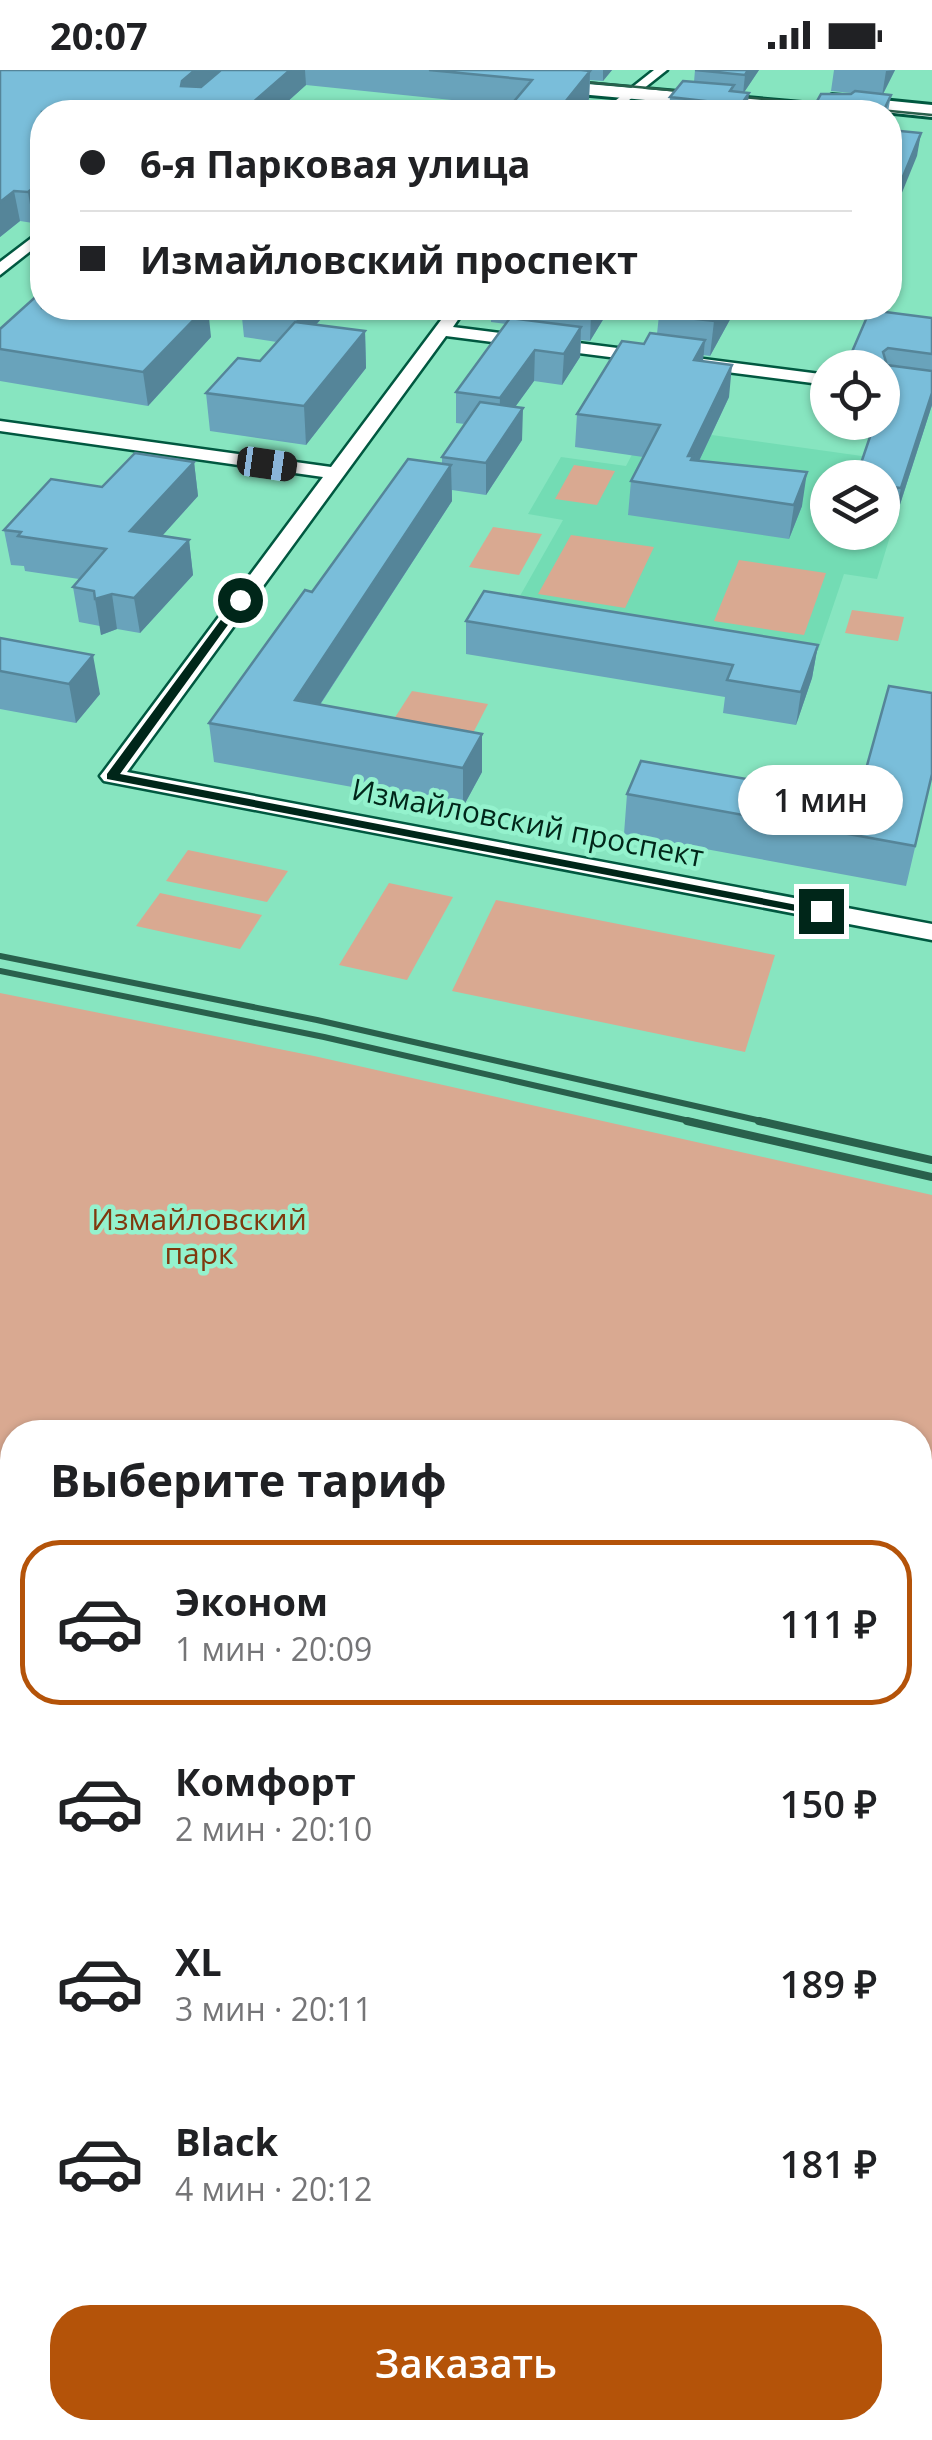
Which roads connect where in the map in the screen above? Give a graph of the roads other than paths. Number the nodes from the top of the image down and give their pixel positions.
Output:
1 (655, 77) edge
2 (628, 93) junction
3 (620, 100) edge
4 (706, 100) edge
5 (842, 100) edge
6 (902, 107) edge
7 (932, 111) edge
8 (902, 119) edge
9 (932, 122) edge
10 (30, 245) edge
11 (0, 270) edge
12 (448, 320) edge
13 (440, 330) junction
14 (810, 378) edge
15 (0, 426) edge
16 (332, 473) junction
17 (932, 932) edge

1 - 2 street
1 - 2 main road
1 - 5 main road
2 - 3 street
2 - 4 main road
6 - 7 main road
8 - 9 main road
10 - 11 street
12 - 13 street
13 - 14 street
13 - 16 street
15 - 16 street
16 - 17 street, Измайловский проспект

